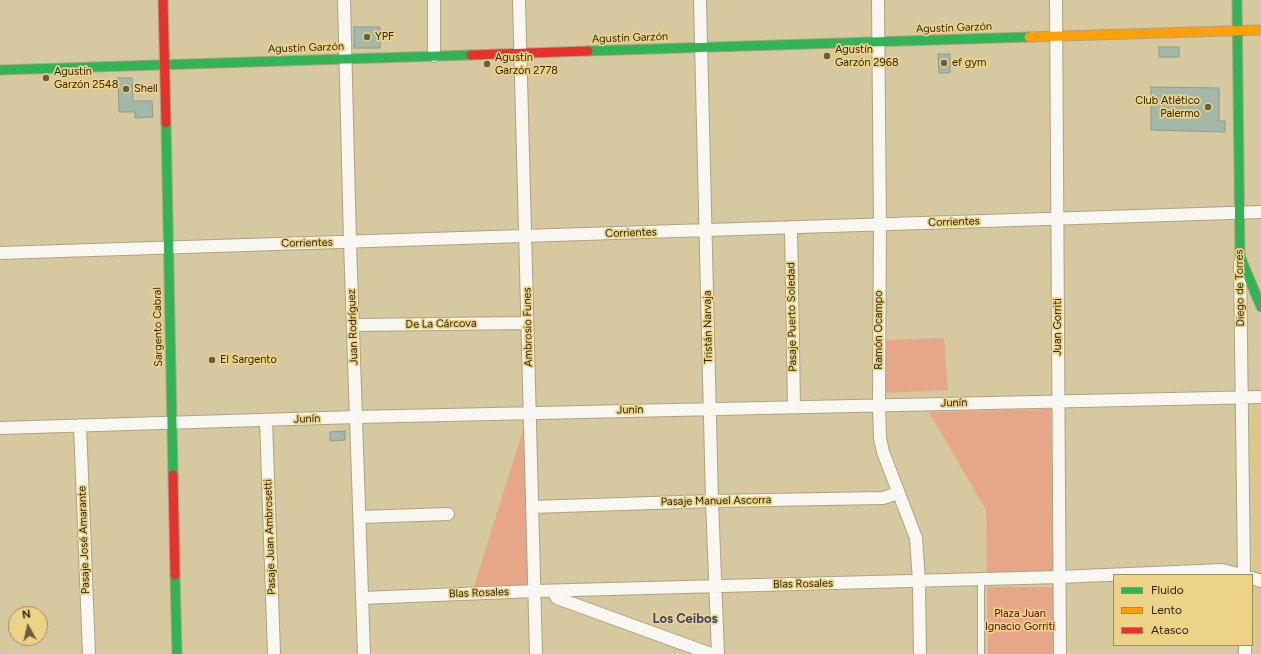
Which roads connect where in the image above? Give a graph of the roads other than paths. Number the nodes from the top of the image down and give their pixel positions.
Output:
1 (163, 0) edge
2 (344, 0) edge
3 (434, 0) edge
4 (519, 0) edge
5 (700, 0) edge
6 (878, 0) edge
7 (1056, 0) edge
8 (1237, 0) edge
9 (1261, 30) edge
10 (1237, 31) junction
11 (1056, 37) junction
12 (879, 42) junction
13 (701, 48) junction
14 (520, 53) junction
15 (434, 56) junction
16 (345, 59) junction
17 (164, 64) junction
18 (0, 70) edge
19 (1261, 212) edge
20 (1239, 213) junction
21 (1057, 219) junction
22 (880, 225) junction
23 (791, 227) junction
24 (706, 230) junction
25 (526, 236) junction
26 (350, 242) junction
27 (168, 247) junction
28 (0, 253) edge
29 (1240, 256) junction
30 (1261, 307) edge
31 (527, 323) junction
32 (354, 325) junction
33 (1261, 397) edge
34 (1242, 398) junction
35 (1058, 401) junction
36 (879, 405) junction
37 (794, 407) junction
38 (710, 409) junction
39 (530, 413) junction
40 (356, 417) junction
41 (266, 420) junction
42 (172, 423) junction
43 (80, 426) junction
44 (0, 428) edge
45 (898, 493) junction
46 (712, 501) junction
47 (532, 507) junction
48 (448, 514) dead end
49 (360, 517) junction
50 (1129, 574) edge
51 (1240, 574) edge
52 (1243, 574) edge
53 (1113, 575) edge
54 (1060, 577) junction
55 (981, 579) junction
56 (919, 581) junction
57 (715, 586) junction
58 (535, 591) junction
59 (553, 591) junction
60 (362, 598) junction
61 (89, 654) edge
62 (177, 654) edge
63 (274, 654) edge
64 (364, 654) edge
65 (536, 654) edge
66 (711, 654) edge
67 (718, 654) edge
68 (920, 654) edge
69 (981, 654) edge
70 (1060, 654) edge

1 - 17 main road, Sargento Cabral
2 - 16 street, Juan Rodríguez
3 - 15 street
4 - 14 street, Ambrosio Funes
5 - 13 street, Tristán Narvaja
6 - 12 street, Ramón Ocampo
7 - 11 street, Juan Gorriti
8 - 10 main road, Diego de Torres
9 - 10 main road, Agustín Garzón
10 - 11 main road, Agustín Garzón
10 - 20 main road, Diego de Torres
11 - 12 main road, Agustín Garzón
11 - 21 street, Juan Gorriti
12 - 13 main road, Agustín Garzón
12 - 22 street, Ramón Ocampo
13 - 14 main road, Agustín Garzón
13 - 24 street, Tristán Narvaja
14 - 15 main road, Agustín Garzón
14 - 25 street, Ambrosio Funes
15 - 16 main road, Agustín Garzón
16 - 17 main road, Agustín Garzón
16 - 26 street, Juan Rodríguez
17 - 18 main road, Agustín Garzón
17 - 27 main road, Sargento Cabral
19 - 20 street, Corrientes
20 - 21 street, Corrientes
20 - 29 main road, Diego de Torres
21 - 22 street, Corrientes
21 - 35 street, Juan Gorriti
22 - 23 street, Corrientes
22 - 36 street, Ramón Ocampo
23 - 24 street, Corrientes
23 - 37 street, Pasaje Puerto Soledad
24 - 25 street, Corrientes
24 - 38 street, Tristán Narvaja
25 - 26 street, Corrientes
25 - 31 street, Ambrosio Funes
26 - 27 street, Corrientes
26 - 32 street, Juan Rodríguez
27 - 28 street, Corrientes
27 - 42 main road, Sargento Cabral
29 - 30 main road
29 - 34 street, Diego de Torres
31 - 32 street, De La Cárcova
31 - 39 street, Ambrosio Funes
32 - 40 street, Juan Rodríguez
33 - 34 street, Junín
34 - 35 street, Junín
34 - 52 street, Diego de Torres
35 - 36 street, Junín
35 - 54 street, Juan Gorriti
36 - 37 street, Junín
36 - 45 street, Ramón Ocampo
37 - 38 street, Junín
38 - 39 street, Junín
38 - 46 street, Tristán Narvaja
39 - 40 street, Junín
39 - 47 street, Ambrosio Funes
40 - 41 street, Junín
40 - 49 street, Juan Rodríguez
41 - 42 street, Junín
41 - 63 street, Pasaje Juan Ambrosetti
42 - 43 street, Junín
42 - 62 main road, Sargento Cabral
43 - 44 street, Junín
43 - 61 street, Pasaje José Amarante
45 - 46 street, Pasaje Manuel Ascorra
45 - 56 street, Ramón Ocampo
46 - 47 street, Pasaje Manuel Ascorra
46 - 57 street, Tristán Narvaja
47 - 58 street, Ambrosio Funes
48 - 49 street
49 - 60 street, Juan Rodríguez
50 - 51 street, Blas Rosales
53 - 54 street, Blas Rosales
54 - 55 street, Blas Rosales
54 - 70 street, Juan Gorriti
55 - 56 street, Blas Rosales
55 - 69 lane
56 - 57 street, Blas Rosales
56 - 68 street, Ramón Ocampo
57 - 59 street, Blas Rosales
57 - 67 street, Tristán Narvaja
58 - 59 street, Blas Rosales
58 - 60 street, Blas Rosales
58 - 65 street, Ambrosio Funes
59 - 66 street
60 - 64 street, Juan Rodríguez

